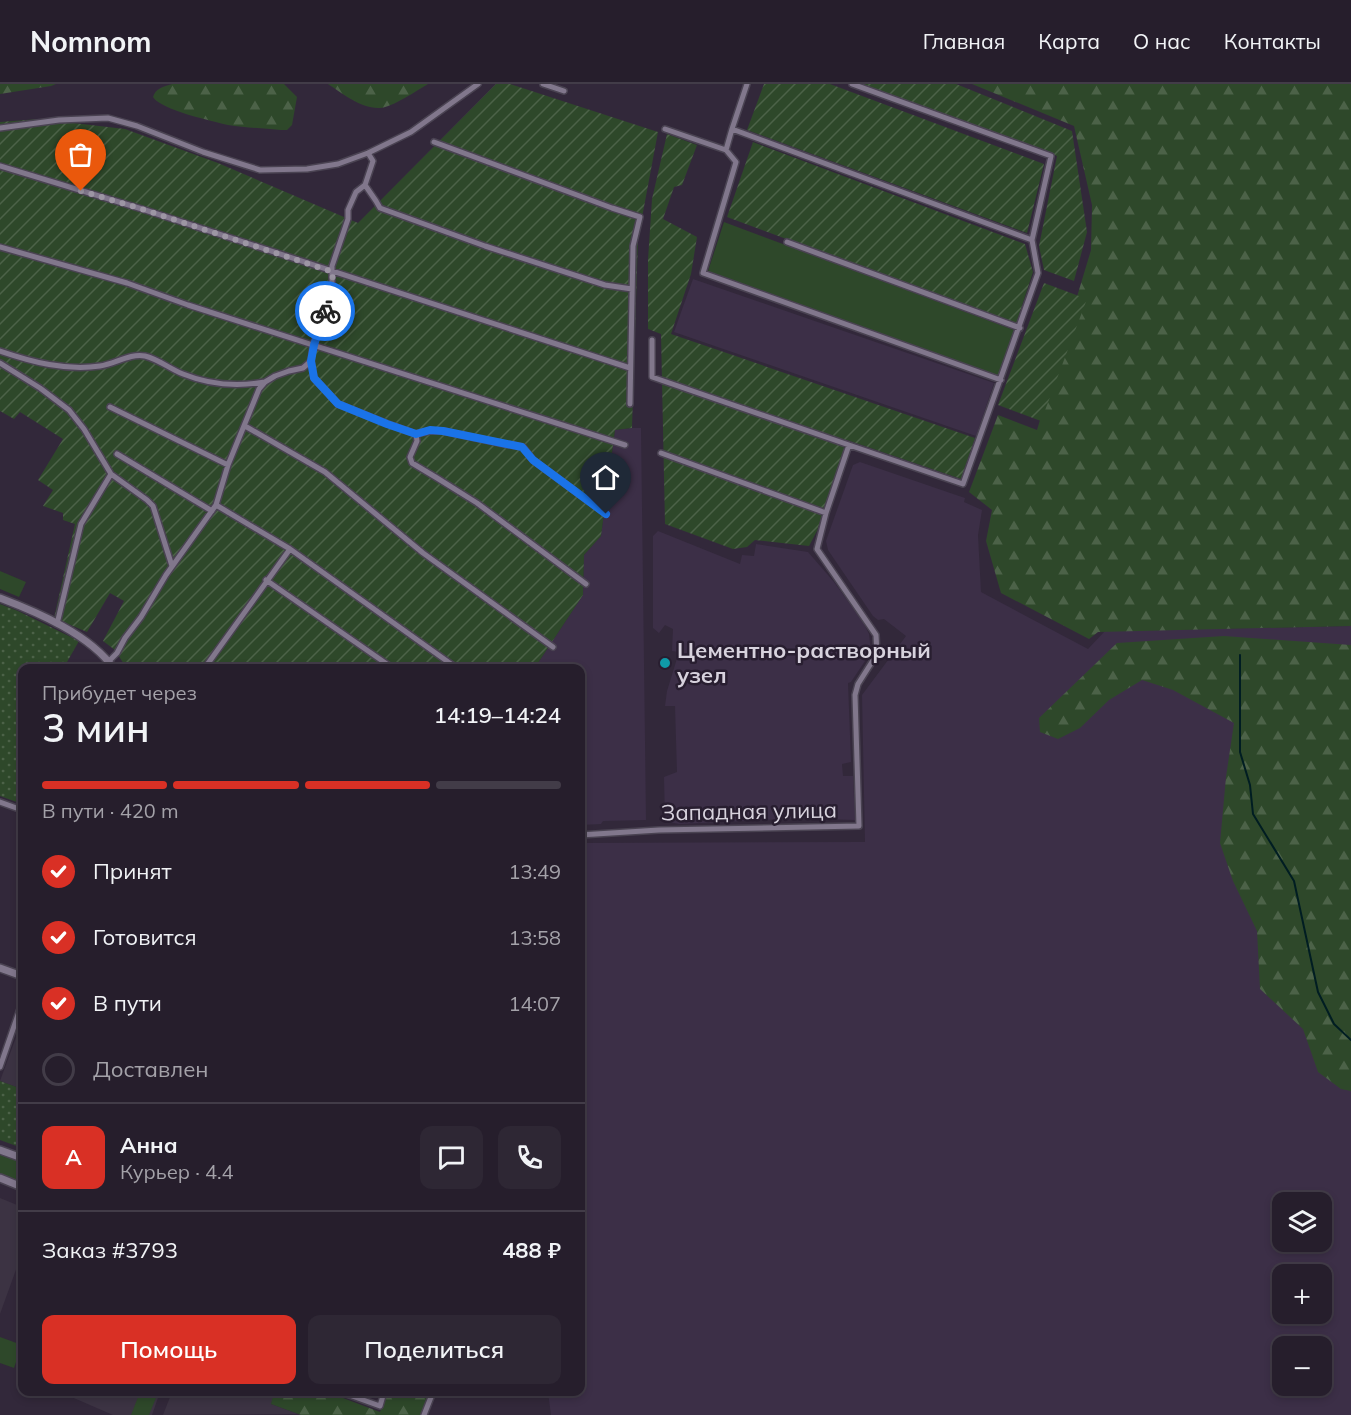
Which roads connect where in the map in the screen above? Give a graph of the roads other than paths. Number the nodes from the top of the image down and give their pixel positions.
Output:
1 (478, 84) edge
2 (543, 84) edge
3 (747, 84) edge
4 (852, 84) edge
5 (564, 91) dead end
6 (0, 128) edge
7 (665, 129) dead end
8 (732, 129) junction
9 (434, 142) dead end
10 (726, 150) junction
11 (368, 153) junction
12 (0, 166) edge
13 (365, 184) junction
14 (1032, 240) junction
15 (787, 242) dead end
16 (0, 247) edge
17 (333, 272) junction
18 (632, 290) junction
19 (1020, 328) junction
20 (652, 340) dead end
21 (314, 345) junction
22 (0, 351) edge
23 (311, 361) junction
24 (0, 363) edge
25 (630, 368) junction
26 (1001, 380) junction
27 (265, 382) junction
28 (630, 404) dead end
29 (110, 407) dead end
30 (245, 426) junction
31 (416, 434) junction
32 (625, 445) dead end
33 (849, 445) junction
34 (661, 453) dead end
35 (117, 454) dead end
36 (228, 465) junction
37 (111, 474) junction
38 (214, 508) junction
39 (826, 513) junction
40 (606, 514) dead end
41 (290, 549) junction
42 (172, 566) junction
43 (266, 580) junction
44 (586, 584) dead end
45 (0, 598) edge
46 (57, 624) junction
47 (553, 647) dead end
48 (109, 661) junction
49 (111, 664) edge
50 (207, 664) edge
51 (387, 664) edge
52 (451, 664) edge
53 (0, 802) edge
54 (18, 809) edge
55 (585, 835) edge
56 (0, 968) edge
57 (18, 975) edge
58 (18, 1015) edge
59 (0, 1067) edge
60 (0, 1150) edge
61 (18, 1157) edge
62 (0, 1178) edge
63 (18, 1185) edge
64 (352, 1396) edge
65 (383, 1396) edge
66 (431, 1396) edge
67 (424, 1415) edge

1 - 11 street
2 - 5 street
3 - 8 street
4 - 14 street
6 - 11 street
7 - 10 street
8 - 10 street
8 - 14 street
9 - 18 street
10 - 26 street
11 - 13 street
12 - 17 street
13 - 17 street
13 - 18 street
14 - 19 street
15 - 19 street
16 - 21 street
17 - 21 street
17 - 25 street
18 - 25 street
19 - 26 street
20 - 33 street
21 - 23 street
21 - 32 street
22 - 27 street
23 - 27 street
23 - 31 street
24 - 37 street
25 - 28 street
26 - 33 street
27 - 30 street
29 - 36 street
30 - 36 street
30 - 47 street
31 - 40 street
31 - 44 street
33 - 39 street, Западная улица
34 - 39 street
35 - 38 street
36 - 38 street
37 - 42 street
37 - 46 street
38 - 41 street
38 - 42 street
39 - 55 street, Западная улица
41 - 43 street
41 - 52 street
42 - 48 street
43 - 50 street
43 - 51 street
45 - 46 street
46 - 48 street
48 - 49 street
53 - 54 street
56 - 57 street
58 - 59 street
60 - 61 street
62 - 63 street
64 - 65 street
66 - 67 street

